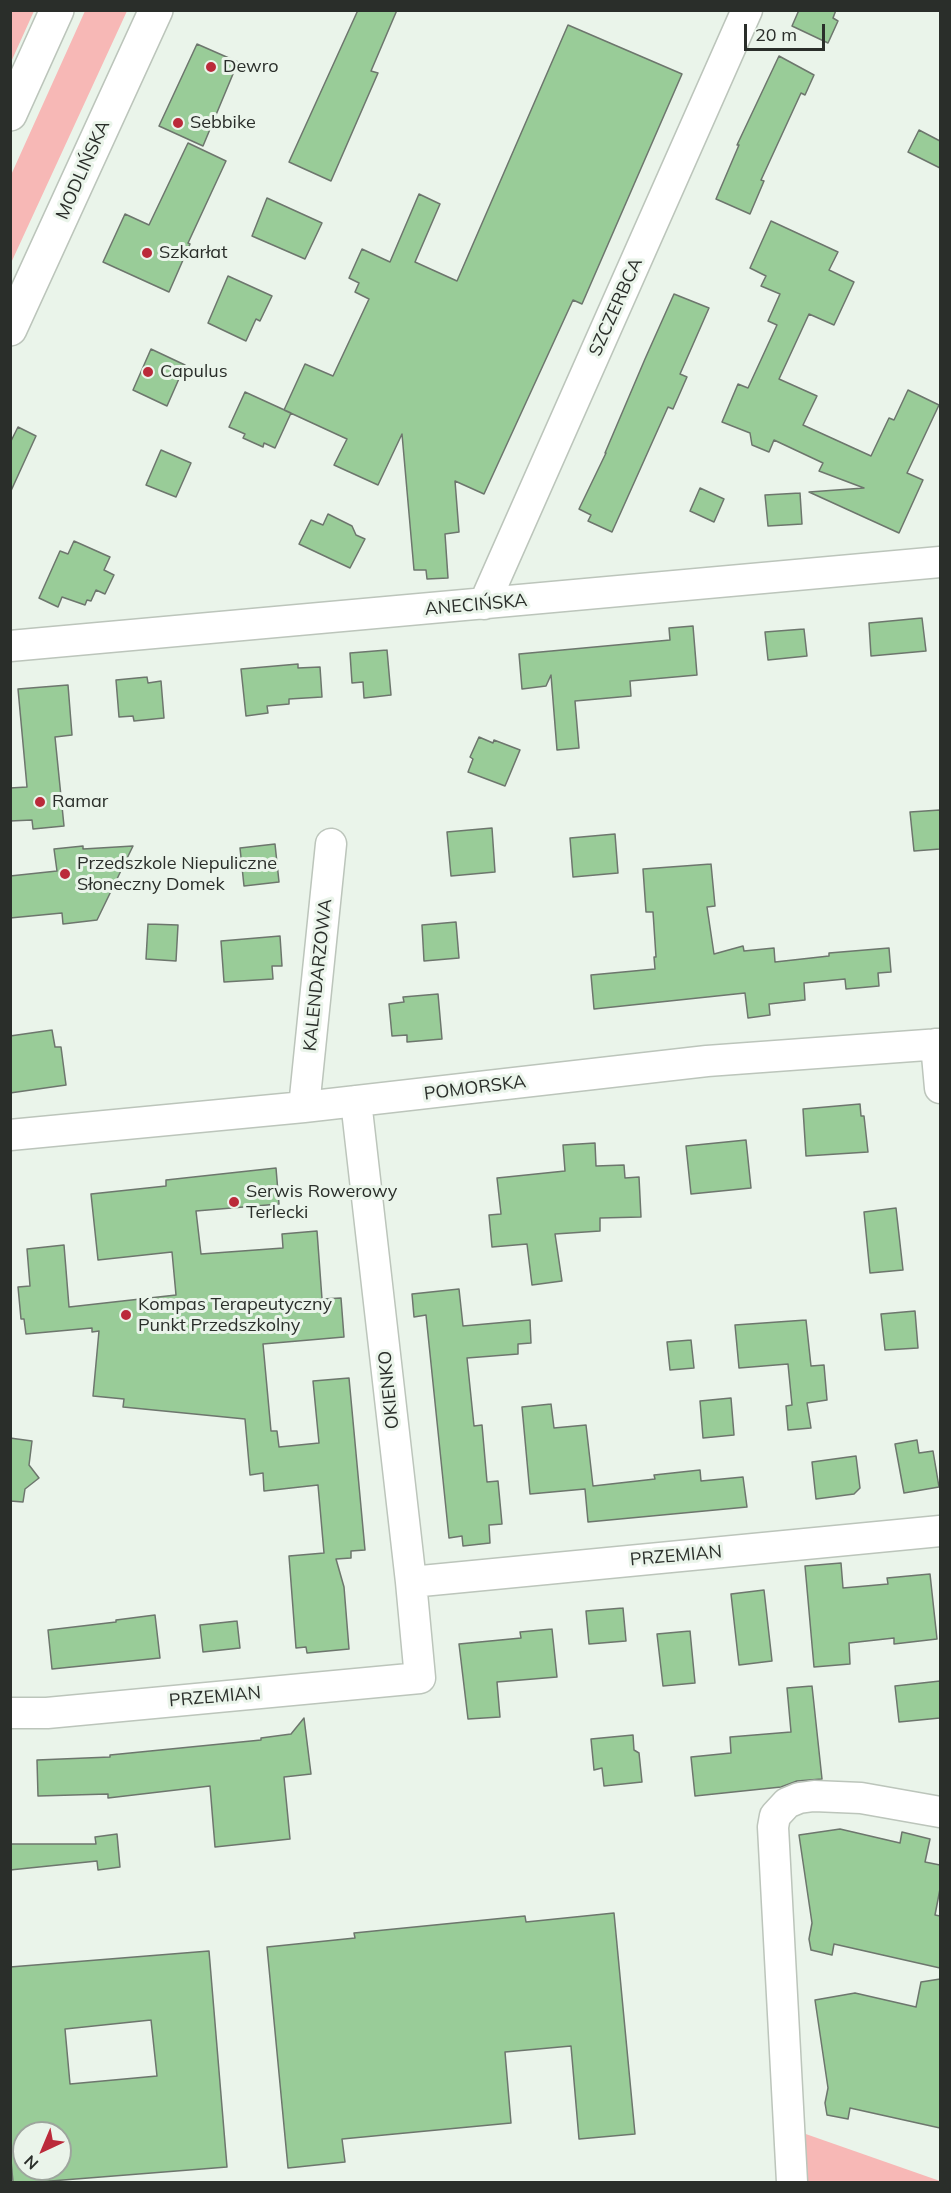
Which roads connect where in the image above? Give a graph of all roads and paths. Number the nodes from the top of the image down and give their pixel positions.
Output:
1 (57, 10) edge
2 (156, 10) edge
3 (747, 10) edge
4 (10, 114) edge
5 (10, 329) edge
6 (938, 558) edge
7 (484, 604) junction
8 (10, 646) edge
9 (331, 844) dead end
10 (938, 1044) edge
11 (940, 1088) edge
12 (356, 1101) junction
13 (304, 1107) junction
14 (10, 1135) edge
15 (940, 1531) edge
16 (411, 1582) junction
17 (420, 1678) joint
18 (10, 1713) edge
19 (940, 1812) edge
20 (792, 2182) edge

1 - 4 main road
2 - 5 main road, MODLIŃSKA
3 - 7 street, SZCZERBCA
6 - 7 street, ANECIŃSKA
7 - 8 street, ANECIŃSKA
9 - 13 street, KALENDARZOWA
10 - 11 street
10 - 12 street, POMORSKA
12 - 13 street, POMORSKA
12 - 16 street, OKIENKO
13 - 14 street, POMORSKA
15 - 16 street, PRZEMIAN
16 - 17 street, OKIENKO
17 - 18 street, PRZEMIAN
19 - 20 street

